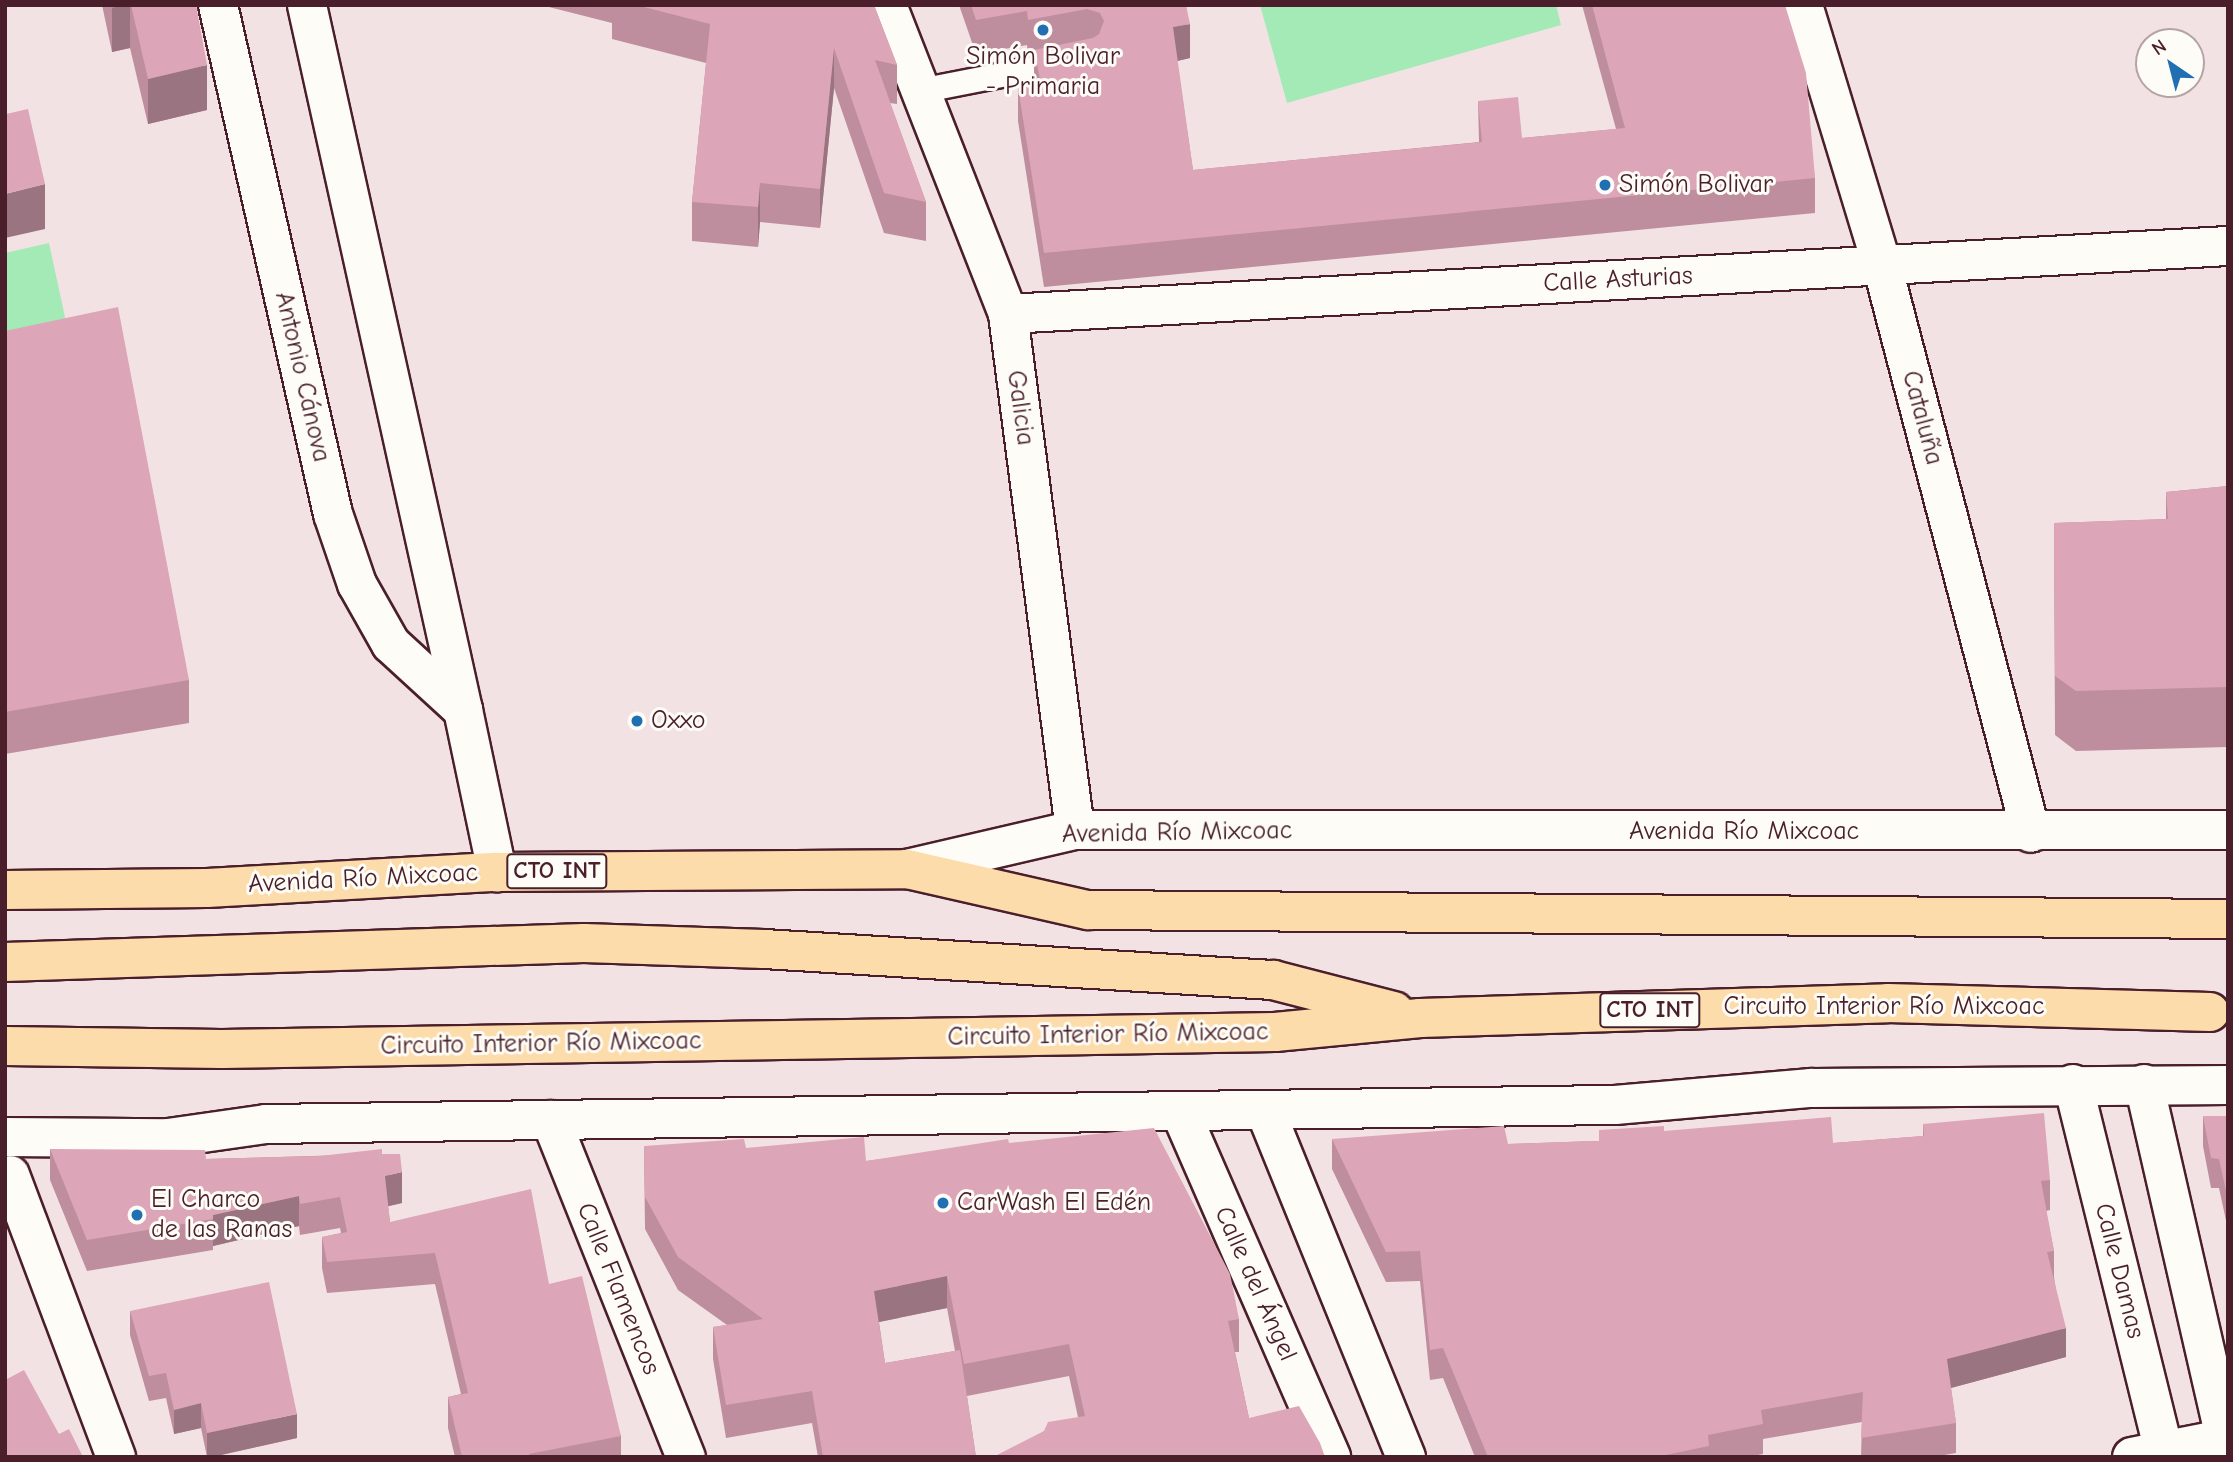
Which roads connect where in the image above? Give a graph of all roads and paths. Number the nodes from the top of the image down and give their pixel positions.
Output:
1 (218, 5) edge
2 (307, 5) edge
3 (887, 5) edge
4 (1803, 5) edge
5 (1089, 58) edge
6 (920, 91) junction
7 (2228, 246) edge
8 (1882, 265) junction
9 (1007, 314) junction
10 (463, 710) junction
11 (1075, 830) junction
12 (2228, 830) edge
13 (2031, 833) junction
14 (907, 869) junction
15 (497, 872) junction
16 (5, 890) edge
17 (2228, 919) edge
18 (5, 962) edge
19 (2210, 1012) dead end
20 (1420, 1018) junction
21 (5, 1046) edge
22 (2073, 1084) junction
23 (2144, 1084) junction
24 (2228, 1085) edge
25 (1265, 1110) junction
26 (1180, 1111) junction
27 (551, 1120) junction
28 (5, 1137) edge
29 (10, 1175) dead end
30 (2227, 1442) edge
31 (2153, 1455) edge
32 (116, 1457) edge
33 (686, 1457) edge
34 (1331, 1457) edge
35 (1406, 1457) edge

1 - 10 street, Antonio Cánova
2 - 10 street
3 - 6 street, Galicia
4 - 8 street, Cataluña
5 - 6 lane
6 - 9 street, Galicia
7 - 8 street, Calle Asturias
8 - 9 street, Calle Asturias
8 - 13 street, Cataluña
9 - 11 street, Galicia
10 - 15 street
11 - 13 street, Avenida Río Mixcoac / CTO INT
11 - 14 street, Avenida Río Mixcoac / CTO INT
12 - 13 street, Avenida Río Mixcoac / CTO INT
14 - 15 main road, Avenida Río Mixcoac / CTO INT
14 - 17 main road, CTO INT
15 - 16 main road, Avenida Río Mixcoac / CTO INT
18 - 20 main road
19 - 20 main road, Circuito Interior Río Mixcoac / CTO INT
20 - 21 main road, Circuito Interior Río Mixcoac / CTO INT
22 - 23 street
22 - 25 street
22 - 31 street, Calle Damas
23 - 24 street
23 - 30 street
25 - 26 street
25 - 35 street
26 - 27 street
26 - 34 street, Calle del Ángel
27 - 28 street
27 - 33 street, Calle Flamencos
29 - 32 street
30 - 31 street

